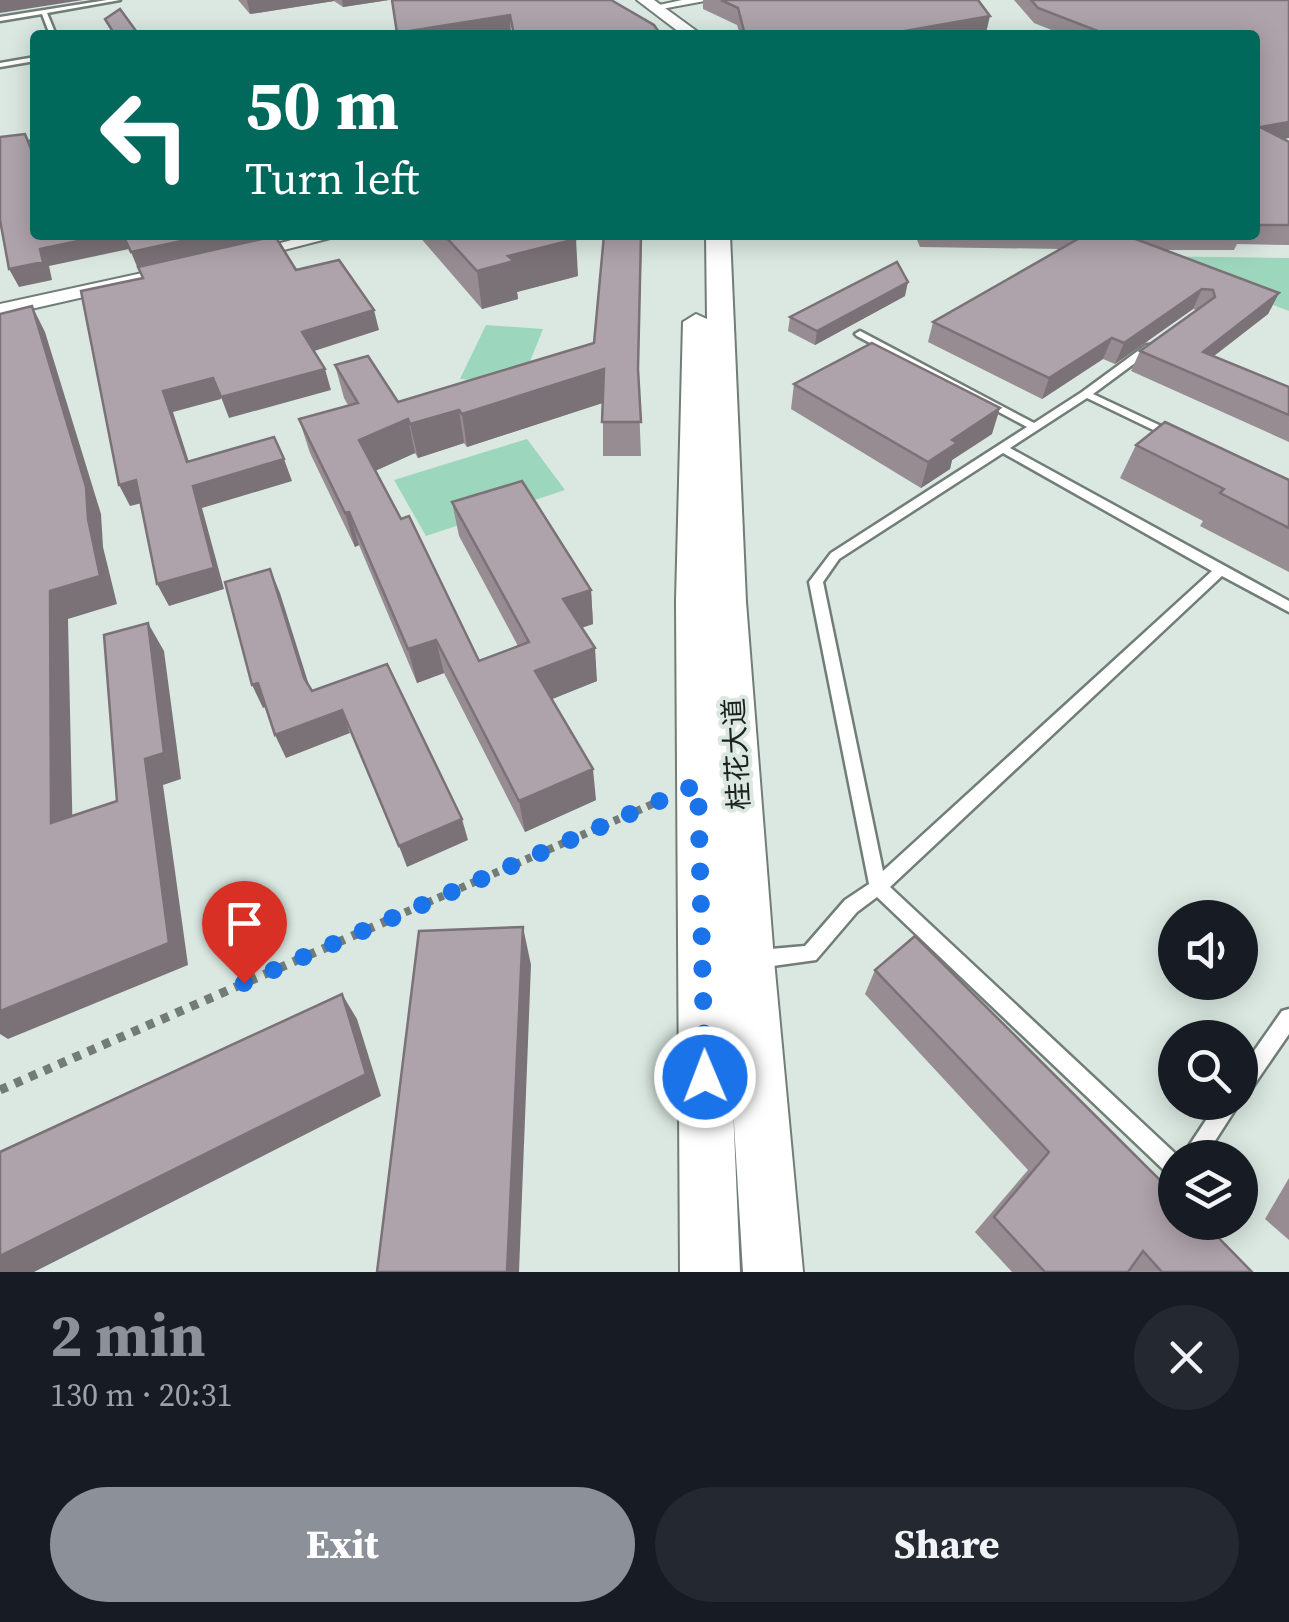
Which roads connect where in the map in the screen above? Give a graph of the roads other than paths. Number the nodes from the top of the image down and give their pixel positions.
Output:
1 (118, 0) edge
2 (628, 0) edge
3 (705, 0) edge
4 (650, 4) edge
5 (44, 12) junction
6 (0, 19) edge
7 (51, 30) edge
8 (671, 30) edge
9 (687, 30) edge
10 (30, 60) edge
11 (0, 64) edge
12 (30, 144) edge
13 (0, 150) edge
14 (311, 240) edge
15 (697, 240) edge
16 (718, 240) edge
17 (0, 310) edge
18 (860, 334) dead end
19 (1166, 336) edge
20 (1086, 394) junction
21 (1034, 428) junction
22 (1188, 442) edge
23 (1002, 448) junction
24 (1220, 570) junction
25 (1289, 607) edge
26 (878, 887) junction
27 (748, 960) junction
28 (1289, 1018) edge
29 (1258, 1062) edge
30 (1158, 1151) edge
31 (710, 1272) edge
32 (773, 1272) edge

1 - 5 lane
2 - 8 main road
3 - 4 street
4 - 9 main road
5 - 6 lane
5 - 7 lane
10 - 11 lane
12 - 13 lane
14 - 17 street
15 - 31 main road, 桂花大道
16 - 27 main road, 桂花大道
18 - 21 lane
19 - 20 lane
20 - 21 lane
20 - 22 lane
21 - 23 lane
23 - 24 lane
23 - 26 lane
24 - 25 lane
24 - 26 lane
26 - 27 lane
26 - 30 lane
27 - 32 main road, 桂花大道
28 - 29 lane

